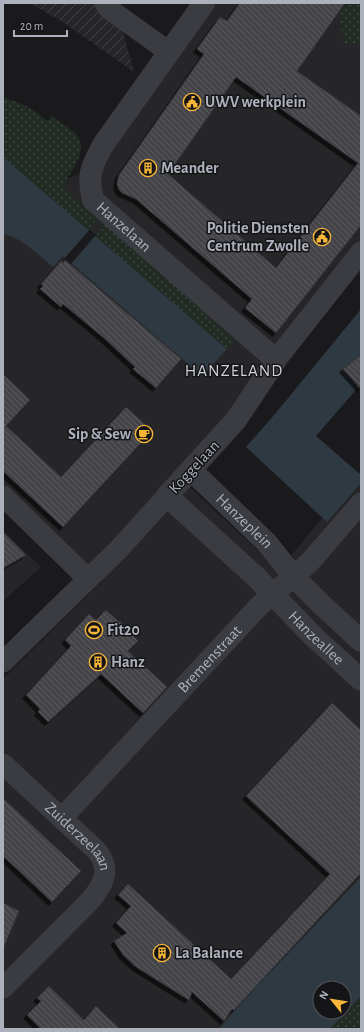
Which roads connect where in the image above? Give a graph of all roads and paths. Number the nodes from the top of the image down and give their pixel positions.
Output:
1 (105, 3) edge
2 (204, 3) edge
3 (169, 52) junction
4 (361, 252) edge
5 (276, 360) junction
6 (191, 470) junction
7 (3, 496) edge
8 (168, 496) junction
9 (361, 503) edge
10 (294, 577) junction
11 (88, 579) junction
12 (273, 594) junction
13 (361, 641) edge
14 (3, 662) edge
15 (361, 680) edge
16 (3, 764) edge
17 (62, 818) junction
18 (3, 988) edge

1 - 3 street
2 - 3 street, Hanzelaan
3 - 5 street, Hanzelaan
4 - 5 street, Koggelaan
5 - 6 street, Koggelaan
6 - 8 street, Koggelaan
6 - 10 street, Hanzeplein
7 - 11 street
8 - 11 street, Koggelaan
8 - 12 street, Hanzeplein
9 - 10 street, Bremenstraat
10 - 12 street, Bremenstraat
10 - 13 street, Hanzeallee
11 - 14 street, Koggelaan
12 - 15 street, Hanzeallee
12 - 17 street, Bremenstraat
16 - 17 street, Zuiderzeelaan
17 - 18 street, Zuiderzeelaan

